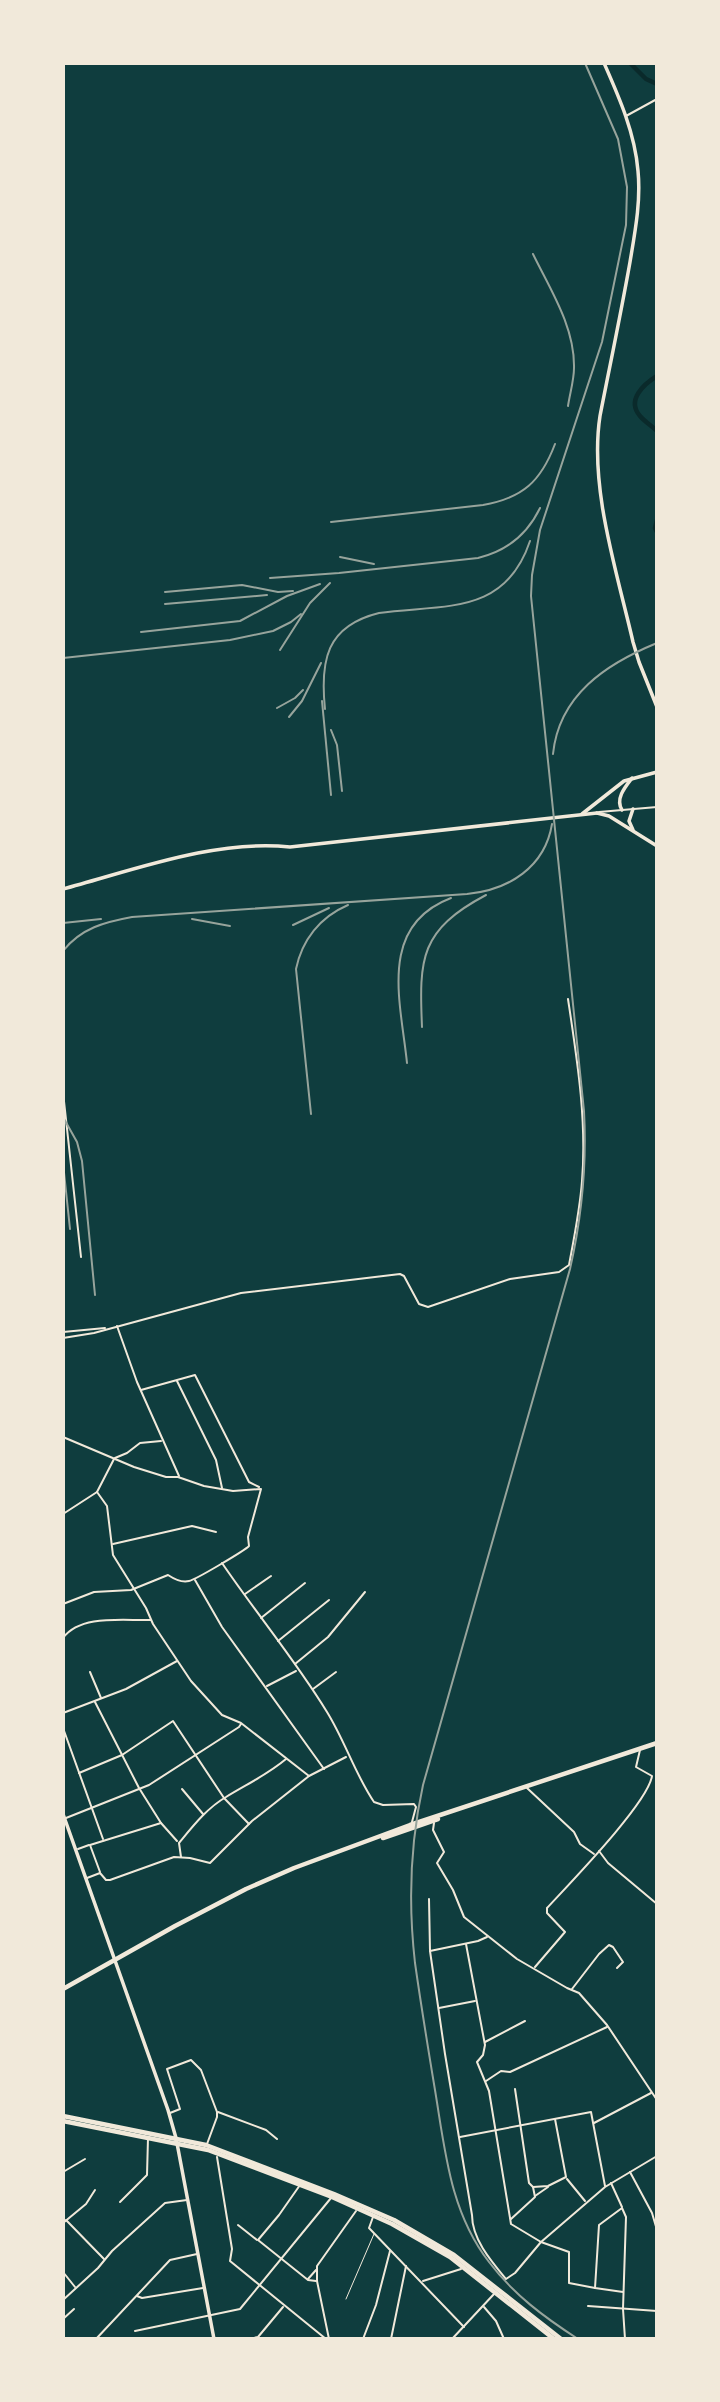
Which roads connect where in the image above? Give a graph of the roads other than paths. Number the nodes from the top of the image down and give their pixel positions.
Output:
1 (604, 63) edge
2 (657, 99) edge
3 (625, 116) junction
4 (657, 707) edge
5 (657, 772) edge
6 (634, 777) junction
7 (657, 807) edge
8 (634, 809) junction
9 (622, 810) junction
10 (597, 813) junction
11 (582, 814) junction
12 (634, 831) junction
13 (657, 846) edge
14 (63, 889) edge
15 (568, 999) dead end
16 (63, 1092) edge
17 (81, 1257) dead end
18 (117, 1325) junction
19 (106, 1328) junction
20 (87, 1329) junction
21 (63, 1332) edge
22 (88, 1334) junction
23 (63, 1338) edge
24 (177, 1381) junction
25 (141, 1390) junction
26 (63, 1437) edge
27 (163, 1441) junction
28 (114, 1458) junction
29 (178, 1477) junction
30 (222, 1489) junction
31 (261, 1489) junction
32 (97, 1492) junction
33 (63, 1514) edge
34 (216, 1532) dead end
35 (112, 1544) junction
36 (222, 1562) junction
37 (271, 1576) dead end
38 (194, 1579) junction
39 (305, 1583) dead end
40 (133, 1589) junction
41 (365, 1592) dead end
42 (244, 1595) junction
43 (330, 1600) dead end
44 (63, 1604) edge
45 (260, 1619) junction
46 (151, 1620) junction
47 (63, 1638) edge
48 (277, 1642) junction
49 (177, 1661) junction
50 (294, 1665) junction
51 (298, 1670) junction
52 (90, 1672) dead end
53 (336, 1672) dead end
54 (267, 1687) junction
55 (312, 1690) junction
56 (102, 1699) junction
57 (95, 1702) junction
58 (63, 1713) edge
59 (241, 1723) junction
60 (63, 1728) edge
61 (657, 1743) edge
62 (639, 1749) junction
63 (122, 1755) junction
64 (348, 1756) junction
65 (195, 1757) junction
66 (287, 1758) junction
67 (324, 1769) junction
68 (79, 1773) junction
69 (309, 1776) junction
70 (526, 1787) junction
71 (139, 1788) junction
72 (182, 1789) dead end
73 (224, 1798) junction
74 (92, 1808) junction
75 (203, 1814) junction
76 (448, 1814) junction
77 (64, 1816) edge
78 (434, 1821) junction
79 (161, 1823) junction
80 (249, 1824) junction
81 (410, 1825) junction
82 (103, 1840) junction
83 (179, 1843) junction
84 (90, 1845) junction
85 (352, 1847) junction
86 (76, 1850) junction
87 (599, 1851) junction
88 (595, 1855) junction
89 (181, 1857) junction
90 (100, 1873) junction
91 (86, 1878) junction
92 (429, 1899) dead end
93 (657, 1904) edge
94 (488, 1936) junction
95 (466, 1944) junction
96 (430, 1951) junction
97 (114, 1961) junction
98 (534, 1968) junction
99 (617, 1968) dead end
100 (63, 1989) edge
101 (572, 1990) junction
102 (475, 2001) junction
103 (439, 2009) junction
104 (525, 2021) dead end
105 (608, 2027) junction
106 (484, 2042) junction
107 (485, 2082) junction
108 (515, 2089) dead end
109 (652, 2093) junction
110 (657, 2100) edge
111 (217, 2112) junction
112 (169, 2113) junction
113 (63, 2118) edge
114 (555, 2119) junction
115 (593, 2123) junction
116 (520, 2126) junction
117 (495, 2131) junction
118 (148, 2137) junction
119 (459, 2137) junction
120 (277, 2139) dead end
121 (176, 2141) junction
122 (206, 2145) junction
123 (217, 2154) junction
124 (657, 2156) edge
125 (85, 2160) dead end
126 (630, 2171) junction
127 (63, 2172) edge
128 (566, 2177) junction
129 (611, 2183) junction
130 (300, 2185) junction
131 (548, 2186) junction
132 (533, 2187) junction
133 (605, 2187) junction
134 (95, 2190) dead end
135 (332, 2197) junction
136 (535, 2197) junction
137 (187, 2200) junction
138 (120, 2202) dead end
139 (586, 2202) junction
140 (622, 2208) junction
141 (357, 2209) junction
142 (374, 2216) junction
143 (66, 2220) junction
144 (510, 2220) junction
145 (393, 2222) junction
146 (63, 2223) edge
147 (238, 2225) dead end
148 (657, 2230) edge
149 (374, 2234) junction
150 (258, 2240) junction
151 (541, 2242) junction
152 (390, 2251) junction
153 (198, 2254) junction
154 (281, 2259) junction
155 (104, 2260) junction
156 (406, 2265) junction
157 (463, 2267) junction
158 (317, 2269) junction
159 (63, 2272) edge
160 (481, 2279) junction
161 (308, 2280) junction
162 (317, 2281) junction
163 (422, 2281) junction
164 (259, 2286) junction
165 (76, 2288) junction
166 (204, 2288) junction
167 (595, 2288) junction
168 (623, 2292) junction
169 (495, 2293) junction
170 (136, 2295) junction
171 (346, 2299) dead end
172 (63, 2300) edge
173 (283, 2306) junction
174 (588, 2306) dead end
175 (483, 2307) junction
176 (74, 2309) dead end
177 (623, 2309) junction
178 (657, 2311) edge
179 (210, 2316) junction
180 (63, 2319) edge
181 (464, 2327) junction
182 (135, 2331) dead end
183 (557, 2338) edge
184 (657, 2338) edge
185 (96, 2339) edge
186 (214, 2339) edge
187 (249, 2339) edge
188 (327, 2339) edge
189 (363, 2339) edge
190 (391, 2339) edge
191 (452, 2339) edge
192 (504, 2339) edge
193 (625, 2339) edge
194 (650, 2339) edge

1 - 3 main road
2 - 3 street
3 - 4 main road
5 - 6 main road
6 - 9 main road
6 - 11 main road
7 - 8 street
8 - 9 street
8 - 12 main road
9 - 10 street
10 - 11 main road
10 - 12 main road
11 - 14 main road
12 - 13 main road
15 - 18 street
16 - 17 street
18 - 19 street
18 - 25 street
19 - 20 street
19 - 22 street
20 - 21 street
20 - 22 street
22 - 23 street
24 - 25 street
24 - 30 street
24 - 31 street
25 - 27 street
26 - 28 street
27 - 28 street
27 - 29 street
28 - 29 street
28 - 32 street
29 - 30 street
30 - 31 street
31 - 36 street
32 - 33 street
32 - 35 street
34 - 35 street
35 - 40 street
36 - 38 street
36 - 42 street
37 - 42 street
38 - 40 street
38 - 54 street
39 - 45 street
40 - 44 street
40 - 46 street
41 - 50 street
42 - 45 street
43 - 48 street
45 - 48 street
46 - 47 street
46 - 49 street
48 - 50 street
49 - 56 street
49 - 59 street
50 - 51 street
51 - 54 street
51 - 55 street
52 - 56 street
53 - 55 street
54 - 67 street
55 - 64 street
56 - 57 street
57 - 58 street
57 - 63 street
59 - 65 street
59 - 66 street
60 - 68 street
61 - 62 highway
62 - 70 highway
62 - 87 street
63 - 65 street
63 - 68 street
63 - 71 street
64 - 67 street
64 - 81 street
65 - 71 street
65 - 73 street
66 - 69 street
66 - 73 street
67 - 69 street
68 - 74 street
69 - 80 street
70 - 76 highway
70 - 88 street
71 - 74 street
71 - 79 street
72 - 75 street
73 - 75 street
73 - 80 street
74 - 77 street
74 - 82 street
75 - 83 street
76 - 78 highway
76 - 81 highway
77 - 86 main road
78 - 85 highway
78 - 94 street
79 - 82 street
79 - 83 street
80 - 89 street
81 - 85 highway
82 - 84 street
83 - 89 street
84 - 86 street
84 - 90 street
85 - 97 highway
86 - 91 main road
87 - 88 street
87 - 93 street
88 - 98 street
89 - 90 street
90 - 91 street
91 - 97 main road
92 - 96 street
94 - 95 street
94 - 98 street
95 - 96 street
95 - 102 street
96 - 103 street
97 - 100 highway
97 - 112 main road
98 - 101 street
99 - 101 street
101 - 105 street
102 - 103 street
102 - 106 street
103 - 119 street
104 - 106 street
105 - 107 street
105 - 109 street
106 - 107 street
107 - 117 street
108 - 116 street
109 - 110 street
109 - 115 street
111 - 112 street
111 - 120 street
111 - 122 street
112 - 121 main road
113 - 118 highway
113 - 121 highway
114 - 115 street
114 - 116 street
114 - 128 street
115 - 133 street
116 - 117 street
116 - 132 street
117 - 119 street
117 - 144 street
118 - 121 highway
118 - 138 street
119 - 151 street
121 - 122 highway
121 - 123 highway
121 - 137 main road
122 - 145 highway
123 - 130 highway
123 - 164 street
124 - 126 street
125 - 127 street
126 - 129 street
126 - 148 street
128 - 131 street
128 - 139 street
129 - 133 street
129 - 140 street
130 - 135 highway
130 - 150 street
131 - 132 street
131 - 136 street
132 - 136 street
133 - 139 street
134 - 143 street
135 - 141 highway
135 - 154 street
136 - 144 street
137 - 153 main road
137 - 155 street
139 - 151 street
140 - 167 street
140 - 168 street
141 - 142 highway
141 - 158 street
142 - 145 highway
142 - 149 street
143 - 146 street
143 - 155 street
144 - 151 street
145 - 157 highway
145 - 160 highway
147 - 150 street
149 - 152 street
149 - 171 lane
150 - 154 street
151 - 167 street
152 - 156 street
152 - 189 street
153 - 166 main road
153 - 170 street
154 - 161 street
154 - 164 street
155 - 165 street
156 - 163 street
156 - 190 street
157 - 160 highway
157 - 163 street
158 - 161 street
158 - 162 street
159 - 165 street
160 - 169 highway
160 - 183 highway
161 - 162 street
162 - 188 street
163 - 181 street
164 - 173 street
164 - 179 street
165 - 172 street
166 - 170 street
166 - 179 main road
167 - 168 street
168 - 177 street
169 - 175 street
169 - 183 highway
170 - 185 street
173 - 187 street
173 - 188 street
174 - 177 street
175 - 181 street
175 - 192 street
176 - 180 street
177 - 178 street
177 - 193 street
179 - 182 street
179 - 186 main road
181 - 191 street
184 - 194 street

